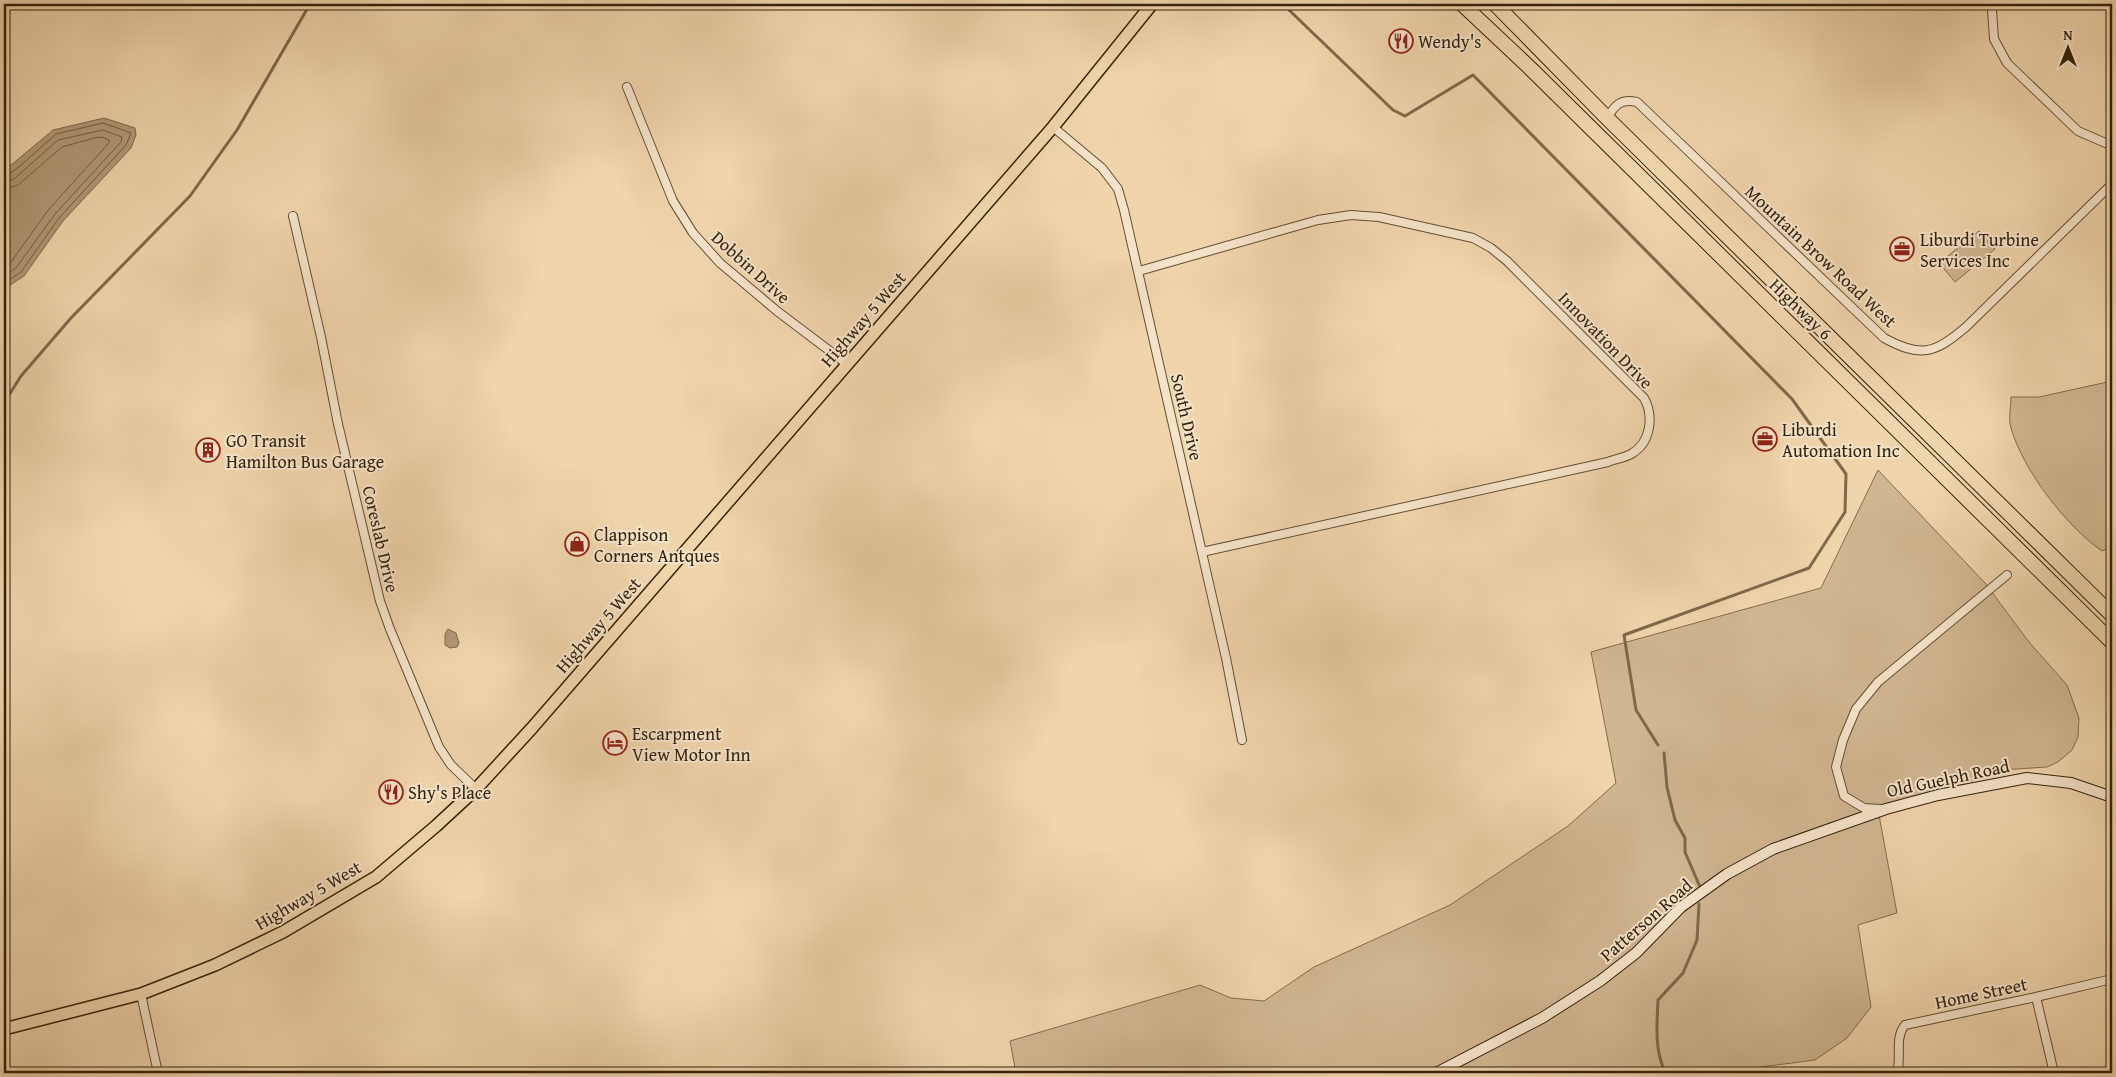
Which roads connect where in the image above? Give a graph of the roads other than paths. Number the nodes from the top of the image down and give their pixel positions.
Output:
1 (1152, 4) edge
2 (1462, 4) edge
3 (1495, 4) edge
4 (1994, 4) edge
5 (627, 87) dead end
6 (1590, 101) junction
7 (1577, 114) junction
8 (1607, 118) junction
9 (1053, 127) junction
10 (2110, 146) dead end
11 (2112, 184) edge
12 (293, 216) dead end
13 (1139, 271) junction
14 (847, 364) junction
15 (1202, 552) junction
16 (2007, 576) dead end
17 (2112, 615) edge
18 (2112, 642) edge
19 (1242, 740) dead end
20 (476, 789) junction
21 (2112, 798) edge
22 (1886, 809) junction
23 (2112, 979) edge
24 (141, 994) junction
25 (2036, 997) junction
26 (4, 1029) edge
27 (158, 1073) edge
28 (1436, 1073) edge
29 (1897, 1073) edge
30 (2054, 1073) edge

1 - 9 main road, Highway 5 West
2 - 7 highway, Highway 6
3 - 6 highway, Highway 6
4 - 10 street
5 - 14 street, Dobbin Drive
6 - 7 street
6 - 8 highway, Highway 6
7 - 18 highway, Highway 6
8 - 11 street, Mountain Brow Road West
8 - 17 highway, Highway 6
9 - 13 street, South Drive
9 - 14 main road, Highway 5 West
12 - 20 street, Coreslab Drive
13 - 15 street, South Drive
13 - 15 street, Innovation Drive
14 - 20 main road, Highway 5 West
15 - 19 street, South Drive
16 - 22 street, Old Guelph Road
20 - 24 main road, Highway 5 West
21 - 22 street, Old Guelph Road
22 - 28 street, Patterson Road
23 - 25 street, Home Street
24 - 26 main road, Highway 5 West
24 - 27 street
25 - 29 street, Home Street
25 - 30 street

